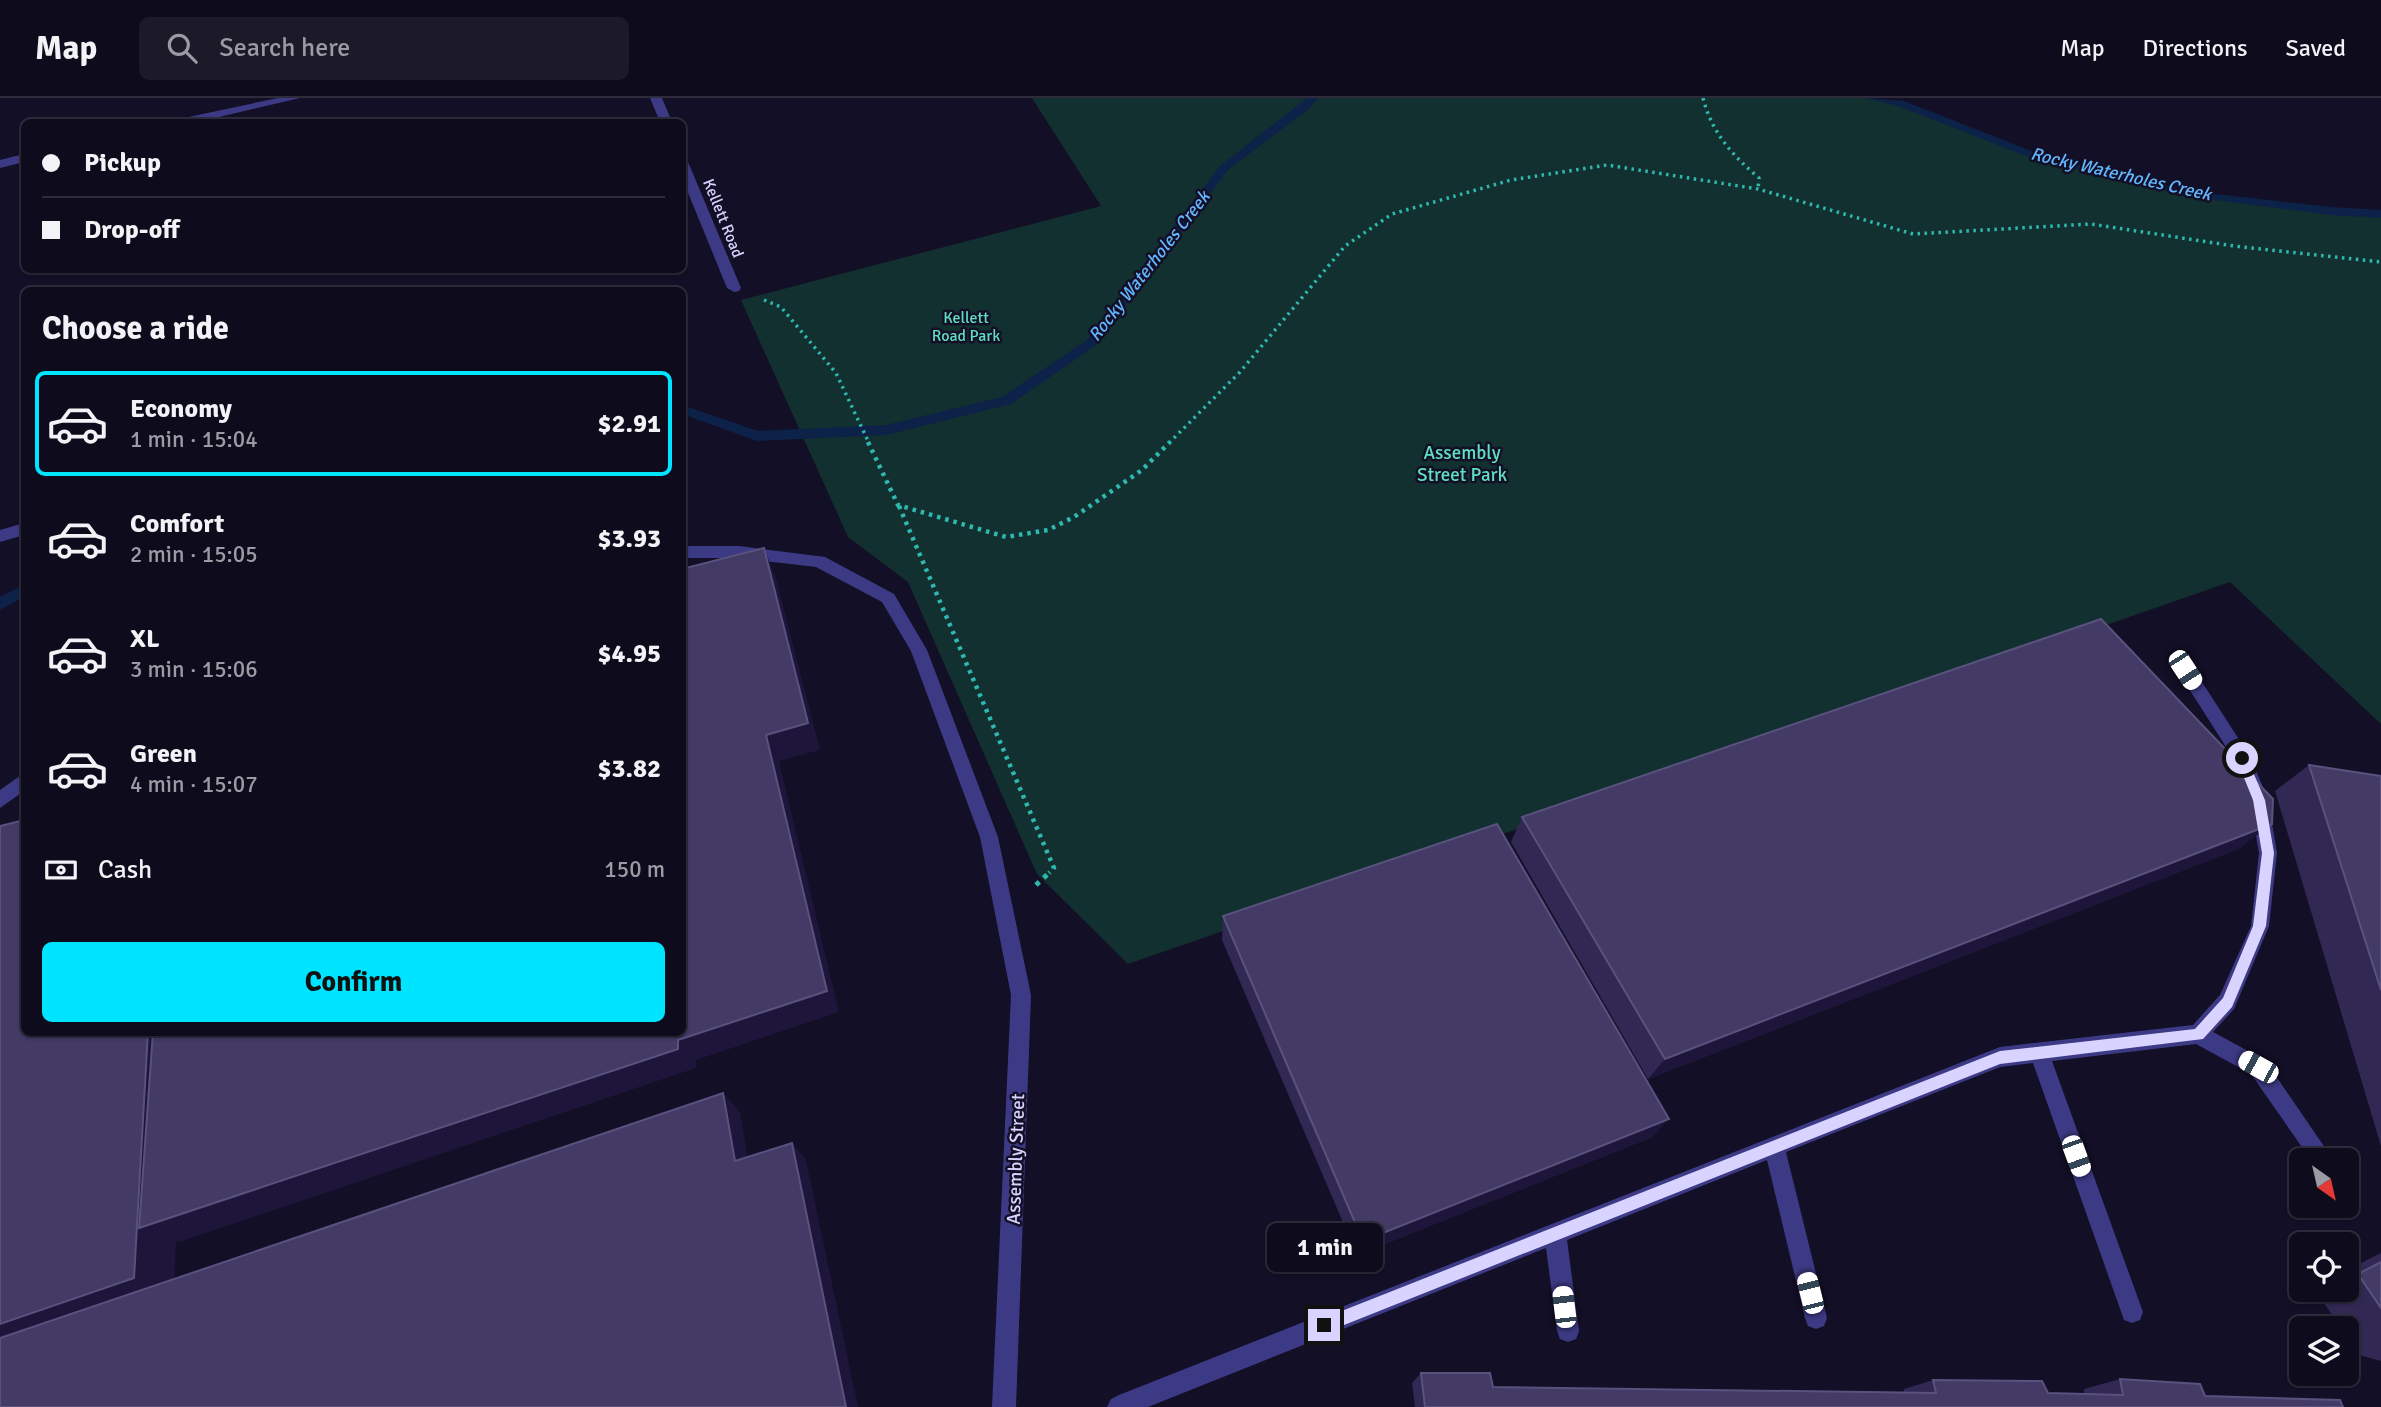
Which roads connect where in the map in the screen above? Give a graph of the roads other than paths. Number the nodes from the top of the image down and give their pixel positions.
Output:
1 (294, 98) edge
2 (656, 98) edge
3 (198, 119) edge
4 (665, 119) edge
5 (21, 159) edge
6 (0, 164) edge
7 (686, 172) edge
8 (734, 288) road end
9 (21, 530) edge
10 (0, 536) edge
11 (686, 552) edge
12 (2185, 670) dead end
13 (21, 783) edge
14 (0, 800) edge
15 (2198, 1034) junction
16 (2039, 1052) junction
17 (1774, 1146) junction
18 (2316, 1148) edge
19 (1555, 1234) junction
20 (2132, 1312) dead end
21 (1816, 1318) dead end
22 (1568, 1331) dead end
23 (1004, 1407) edge
24 (1119, 1407) edge

1 - 3 street
2 - 4 street
5 - 6 street
7 - 8 street, Kellett Road
9 - 10 street
11 - 23 street, Assembly Street
12 - 15 street
13 - 14 street
15 - 16 street
15 - 18 street
16 - 17 street
16 - 20 street
17 - 19 street
17 - 21 street
19 - 22 street
19 - 24 street

